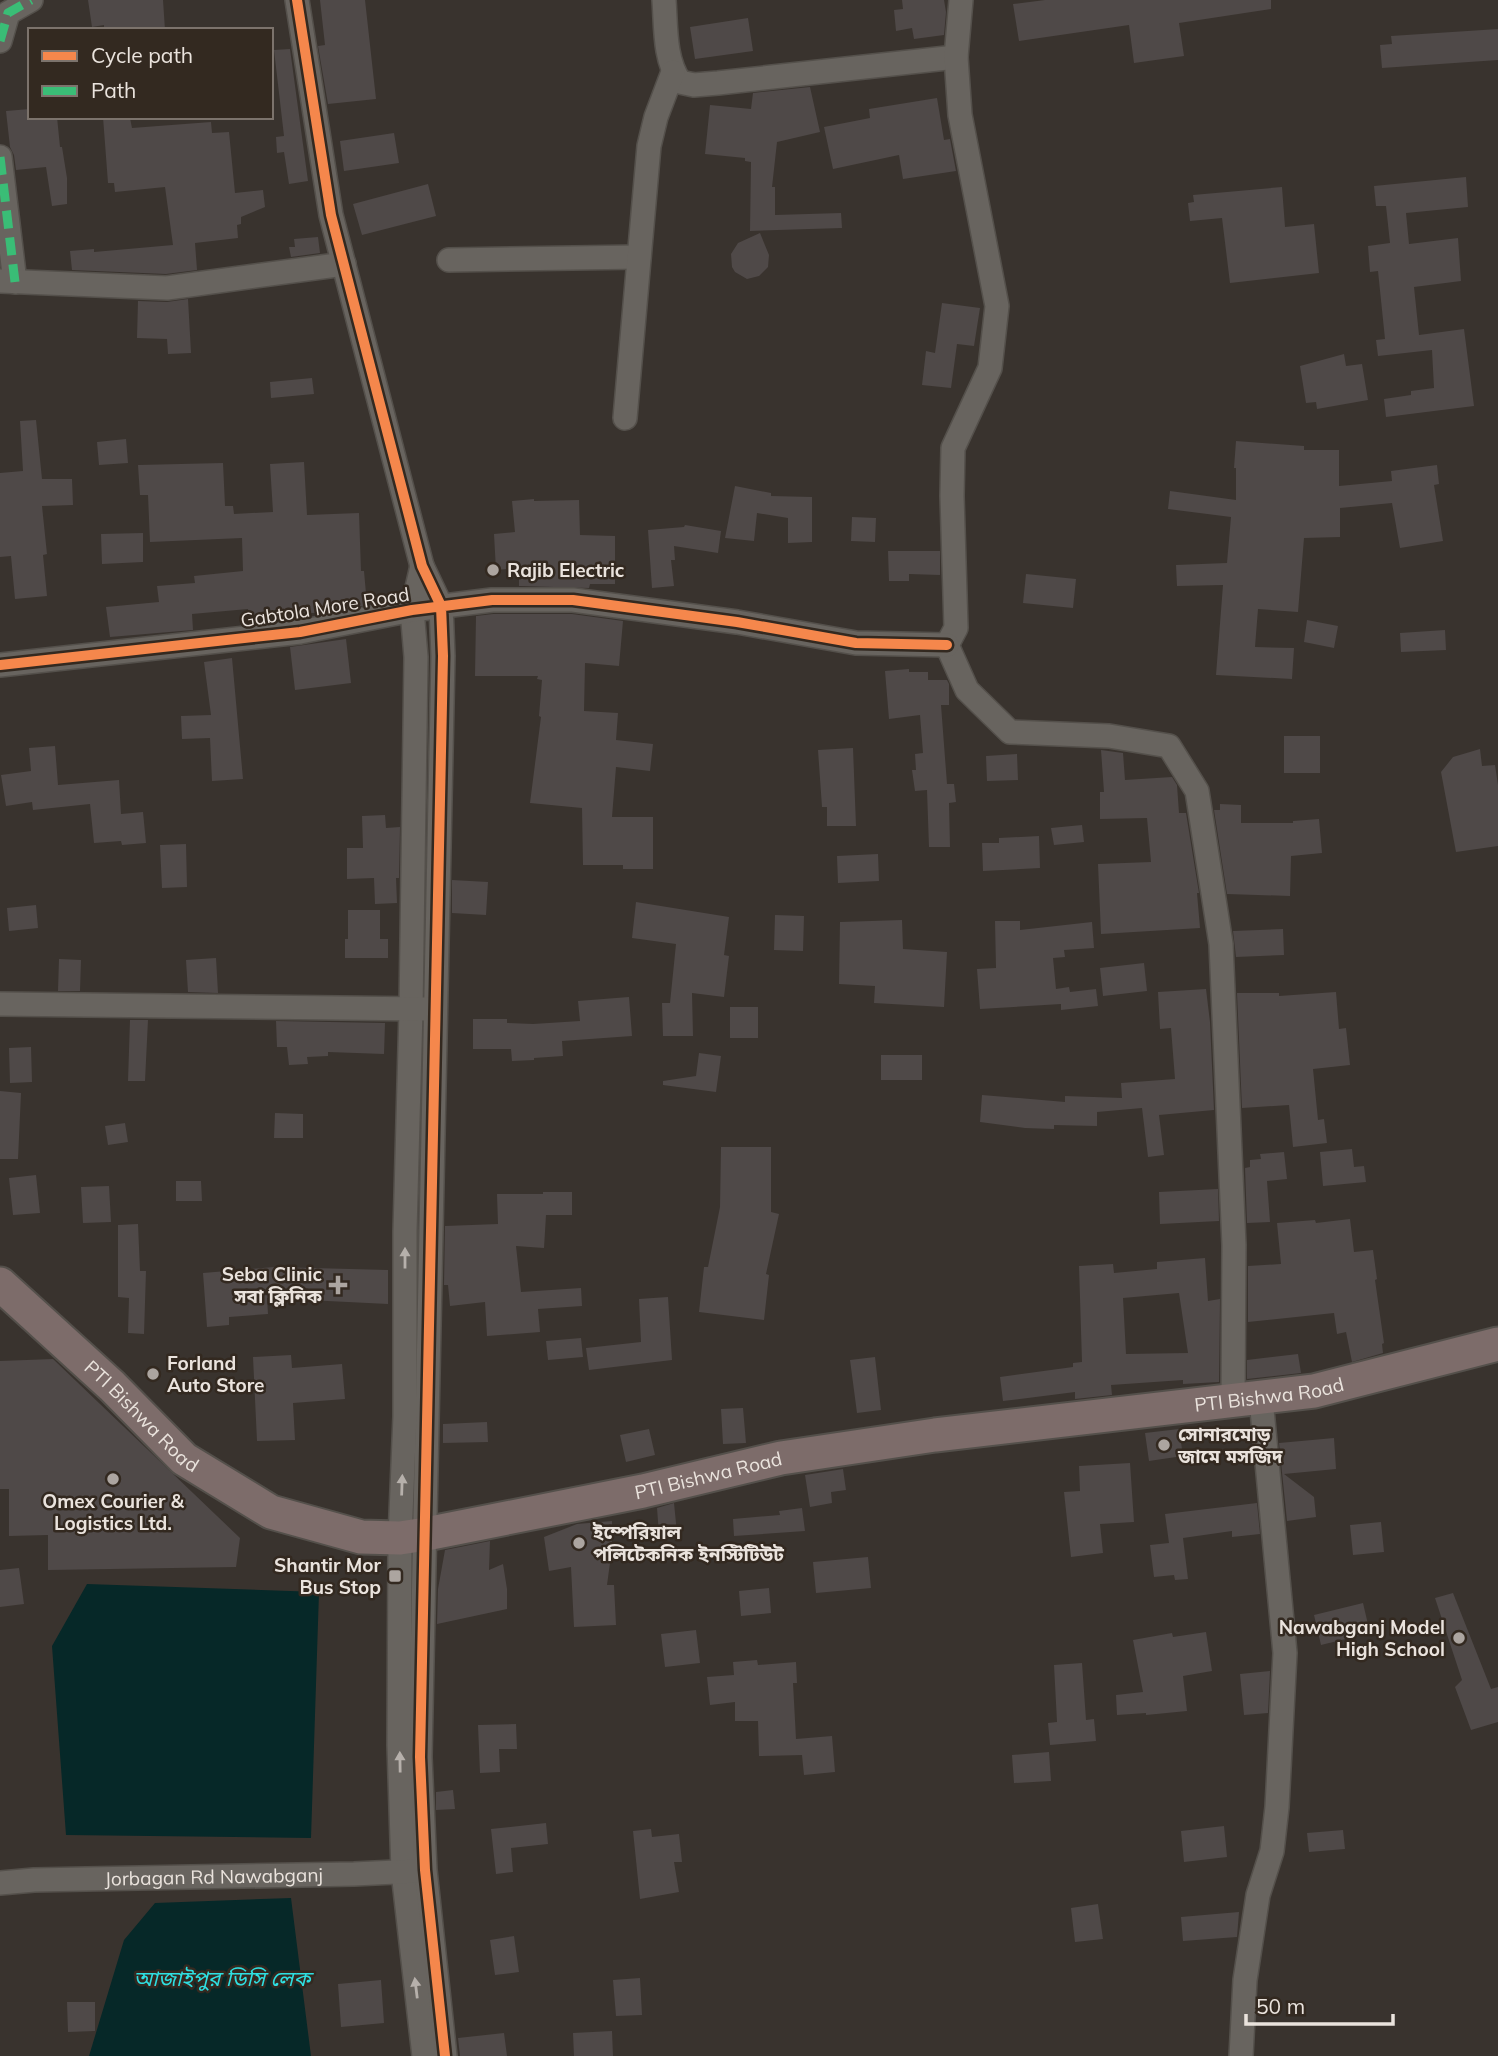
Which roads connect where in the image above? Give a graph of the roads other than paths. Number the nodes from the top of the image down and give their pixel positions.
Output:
1 (31, 0) edge
2 (297, 0) edge
3 (664, 0) edge
4 (961, 0) edge
5 (0, 41) edge
6 (956, 58) junction
7 (673, 72) junction
8 (0, 157) edge
9 (639, 257) junction
10 (449, 260) dead end
11 (344, 264) junction
12 (8, 282) edge
13 (625, 418) dead end
14 (422, 566) junction
15 (441, 606) junction
16 (412, 610) junction
17 (947, 645) junction
18 (0, 664) edge
19 (0, 1004) edge
20 (436, 1009) junction
21 (411, 1010) junction
22 (406, 1188) junction
23 (432, 1188) junction
24 (0, 1284) edge
25 (1498, 1344) edge
26 (1247, 1400) junction
27 (413, 1536) junction
28 (414, 1871) junction
29 (0, 1883) edge
30 (424, 2056) edge
31 (445, 2056) edge
32 (1241, 2056) edge

1 - 5 street
2 - 11 street
3 - 7 street
4 - 6 street
6 - 7 street
6 - 17 street
7 - 9 street
8 - 12 street
9 - 10 street
9 - 13 street
11 - 12 street
11 - 14 street
14 - 15 street
14 - 16 street
15 - 16 street, Gabtola More Road
15 - 17 street, Gabtola More Road
15 - 20 street
16 - 18 street, Gabtola More Road
16 - 21 street
17 - 26 street
19 - 21 street
20 - 21 street
20 - 23 street
21 - 22 street
22 - 23 street
27 -> 22 street
23 - 27 street
24 - 27 highway, PTI Bishwa Road
25 - 26 highway, PTI Bishwa Road
26 - 27 highway, PTI Bishwa Road
26 - 32 street
27 - 28 street
28 - 29 street, Jorbagan Rd Nawabganj
30 -> 28 street
28 - 31 street

